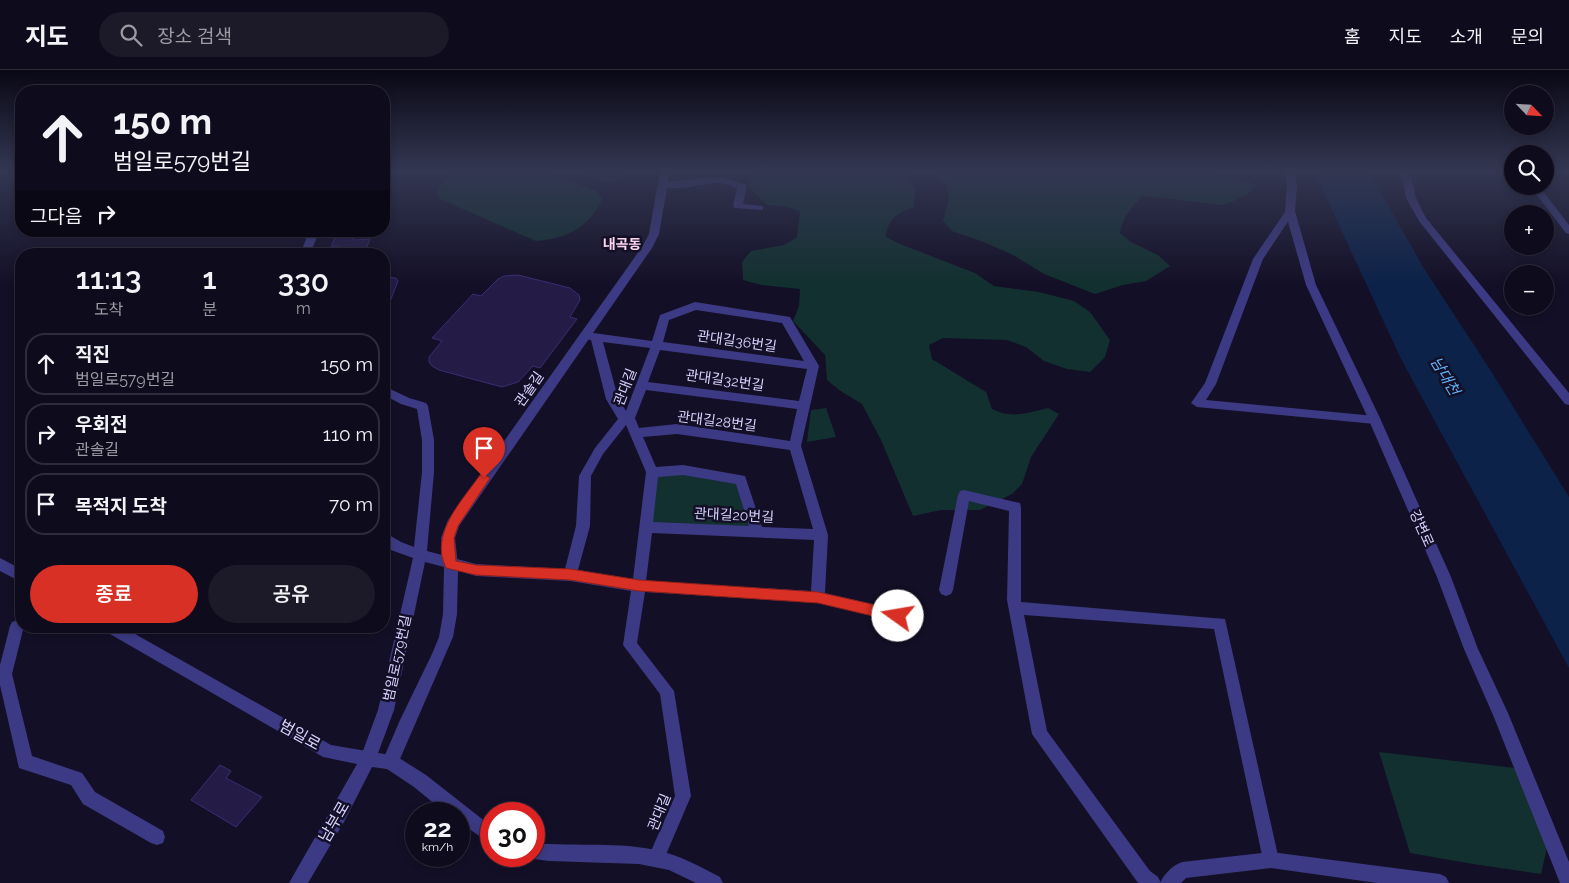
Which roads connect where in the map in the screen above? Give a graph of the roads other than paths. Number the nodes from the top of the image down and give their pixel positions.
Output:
1 (659, 209) edge
2 (1417, 209) edge
3 (1552, 209) edge
4 (1290, 211) joint
5 (1569, 231) edge
6 (591, 337) junction
7 (657, 344) junction
8 (813, 366) junction
9 (642, 384) junction
10 (390, 393) edge
11 (1569, 401) edge
12 (804, 406) junction
13 (627, 419) junction
14 (1375, 420) junction
15 (636, 433) junction
16 (796, 446) junction
17 (652, 472) junction
18 (646, 527) junction
19 (757, 532) junction
20 (821, 535) junction
21 (390, 542) edge
22 (420, 555) junction
23 (0, 564) edge
24 (451, 565) junction
25 (15, 573) edge
26 (570, 575) junction
27 (639, 586) junction
28 (946, 590) dead end
29 (818, 597) junction
30 (1016, 608) junction
31 (898, 616) dead end
32 (15, 630) edge
33 (120, 633) edge
34 (368, 759) junction
35 (390, 762) junction
36 (480, 828) edge
37 (157, 837) dead end
38 (545, 853) edge
39 (656, 858) junction
40 (1271, 860) junction
41 (298, 883) edge
42 (714, 883) edge
43 (1152, 883) edge
44 (1169, 883) edge
45 (1440, 883) edge
46 (1569, 883) edge

1 - 6 street, 관솔길
2 - 11 street
3 - 5 street
4 - 14 street, 강변로
4 - 14 street
6 - 7 street
6 - 13 street
6 - 24 street, 관솔길
7 - 8 street, 관대길36번길
7 - 8 street, 관대길
7 - 9 street, 관대길
8 - 12 street
9 - 12 street, 관대길32번길
9 - 13 street, 관대길
10 - 22 street, 범일로579번길
12 - 16 street
13 - 15 street, 관대길
13 - 26 street
14 - 46 street, 강변로
15 - 16 street, 관대길28번길
15 - 17 street, 관대길
16 - 20 street
17 - 18 street, 관대길
17 - 19 street
18 - 19 street, 관대길20번길
18 - 27 street, 관대길
19 - 20 street, 관대길20번길
20 - 29 street
21 - 22 street
22 - 24 street
22 - 34 street, 범일로579번길
23 - 25 street
24 - 26 street
24 - 35 street, 관솔길
26 - 27 street
27 - 29 street
27 - 39 street, 관대길
28 - 30 street
29 - 31 street
30 - 40 street
30 - 43 street
32 - 37 street
33 - 34 street, 범일로
34 - 35 street, 범일로
34 - 41 street, 남부로
35 - 36 street, 범일로
38 - 39 street
39 - 42 street
40 - 44 street
40 - 45 street

